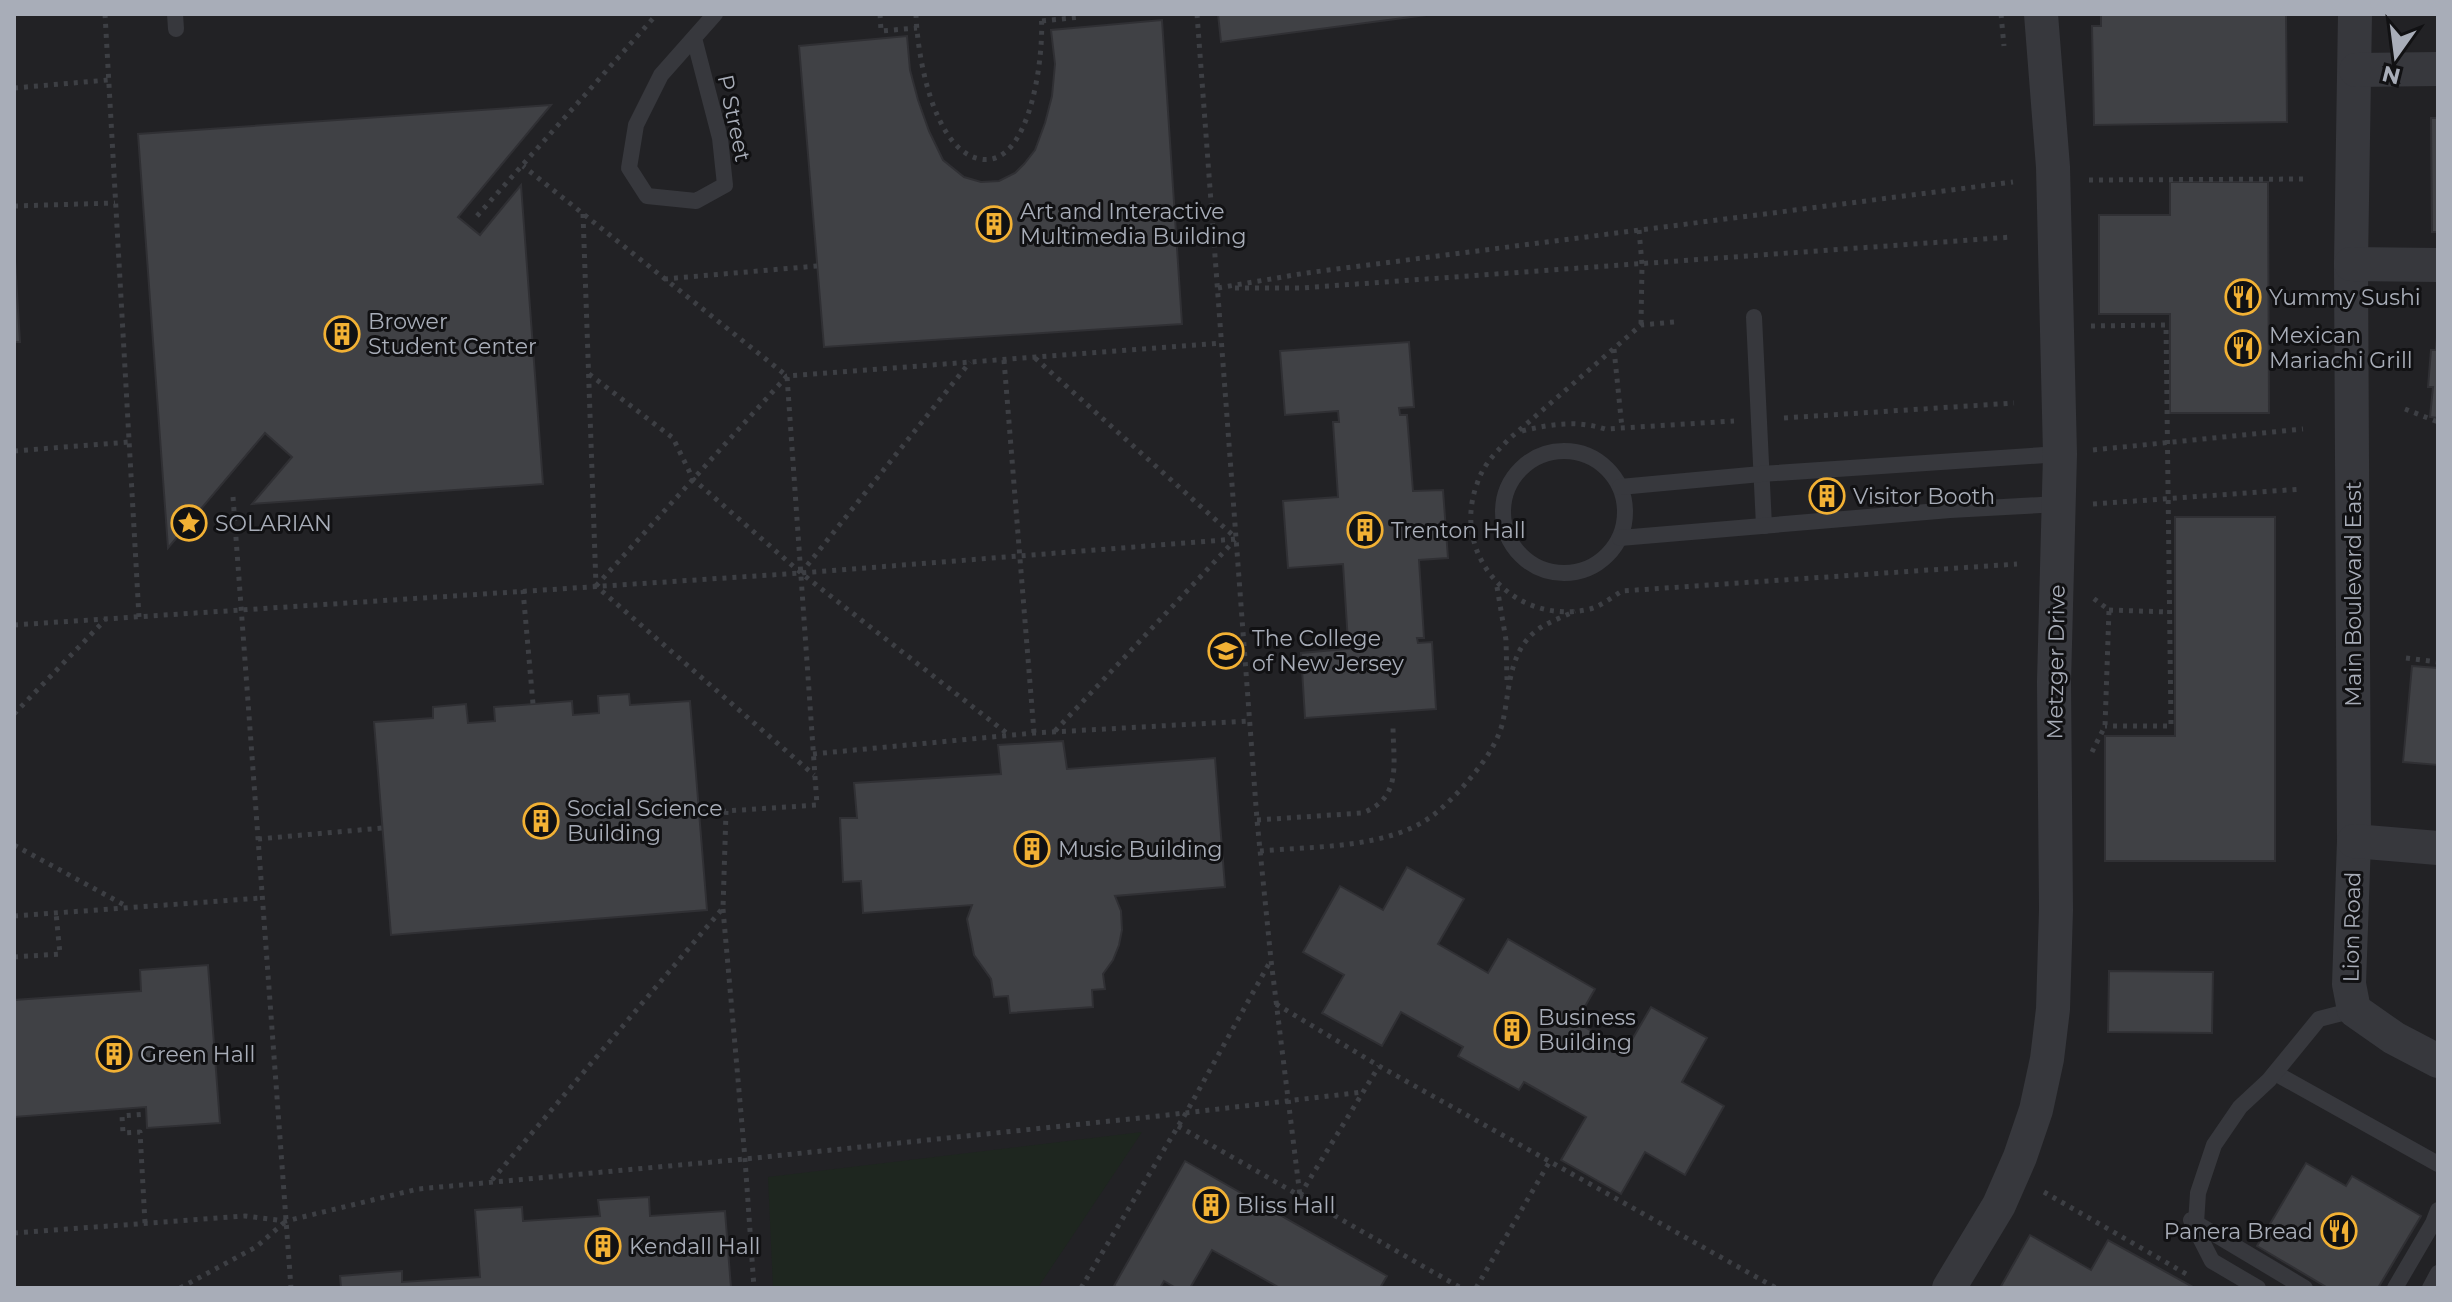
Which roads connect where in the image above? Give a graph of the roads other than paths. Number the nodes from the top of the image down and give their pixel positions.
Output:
1 (715, 14) edge
2 (2041, 14) edge
3 (2355, 14) edge
4 (694, 38) junction
5 (2438, 69) edge
6 (2356, 70) junction
7 (2351, 264) junction
8 (2438, 265) edge
9 (1754, 317) dead end
10 (2072, 453) junction
11 (1761, 474) junction
12 (1620, 487) junction
13 (2072, 504) junction
14 (1764, 526) junction
15 (1620, 538) junction
16 (2354, 841) junction
17 (2421, 847) edge
18 (2438, 858) edge
19 (2354, 1010) junction
20 (2438, 1061) edge
21 (2275, 1073) junction
22 (2419, 1152) junction
23 (2438, 1164) edge
24 (2438, 1179) edge
25 (2438, 1210) edge
26 (2194, 1222) junction
27 (2438, 1273) edge
28 (1949, 1288) edge
29 (2258, 1288) edge
30 (2305, 1288) edge
31 (2395, 1288) edge
32 (2430, 1288) edge

1 - 4 lane, P Street
2 - 10 street, Metzger Drive
3 - 6 street, Main Boulevard East
4 - 4 lane, P Street
5 - 6 street
6 - 7 street, Main Boulevard East
7 - 8 street
7 - 16 street, Main Boulevard East
9 - 11 lane
10 - 11 lane
10 - 13 street, Metzger Drive
11 - 12 lane
11 - 14 lane
12 - 15 lane
12 - 15 lane
13 - 14 lane
13 - 28 street, Metzger Drive
14 - 15 lane
16 - 17 street
16 - 19 street, Lion Road
17 - 18 lane
19 - 20 street, Lion Road
19 - 21 lane
21 - 22 lane
21 - 26 lane
22 - 23 lane
22 - 24 lane
25 - 31 lane
26 - 29 lane
26 - 30 lane
27 - 32 lane

